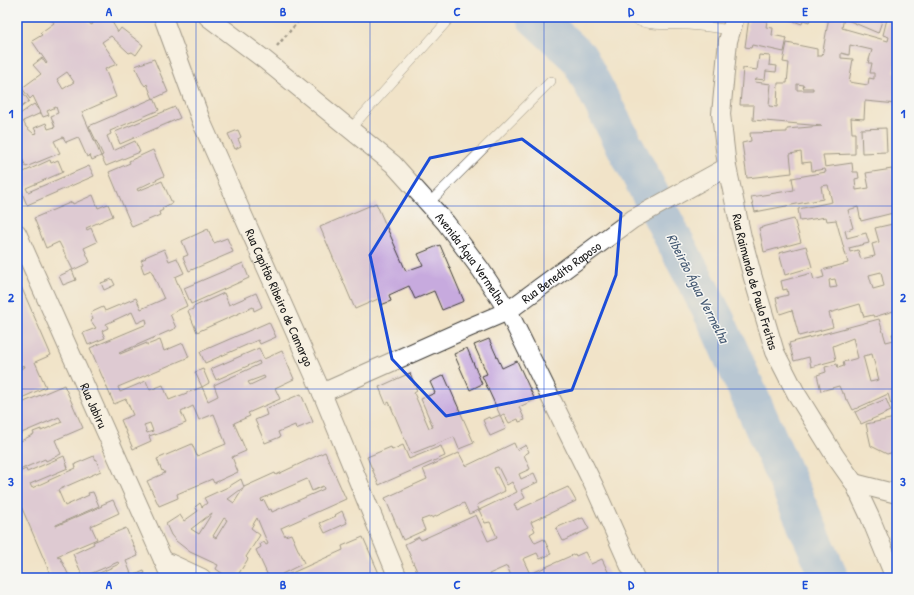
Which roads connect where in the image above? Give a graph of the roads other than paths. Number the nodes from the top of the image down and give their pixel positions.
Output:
1 (163, 17) edge
2 (208, 17) edge
3 (451, 17) edge
4 (630, 17) edge
5 (733, 23) edge
6 (551, 80) dead end
7 (351, 128) junction
8 (727, 167) junction
9 (428, 204) junction
10 (17, 233) edge
11 (508, 311) junction
12 (322, 393) junction
13 (854, 483) junction
14 (897, 494) edge
15 (163, 560) junction
16 (171, 578) edge
17 (202, 578) edge
18 (398, 578) edge
19 (635, 578) edge
20 (895, 578) edge

1 - 12 street, Rua Capitão Ribeiro de Camargo
2 - 7 street, Avenida Água Vermelha
3 - 7 lane
4 - 5 lane
5 - 8 street, Rua Raimundo de Paulo Freitas
6 - 9 lane
7 - 9 street, Avenida Água Vermelha
8 - 11 street, Rua Benedito Raposo
8 - 13 street, Rua Raimundo de Paulo Freitas
9 - 11 street, Avenida Água Vermelha
10 - 15 street, Rua Jabiru
11 - 12 street, Rua Benedito Raposo
11 - 19 street, Avenida Água Vermelha
12 - 18 street, Rua Capitão Ribeiro de Camargo
13 - 14 street
13 - 20 street, Rua Raimundo de Paulo Freitas
15 - 16 street, Rua Jabiru
15 - 17 street

